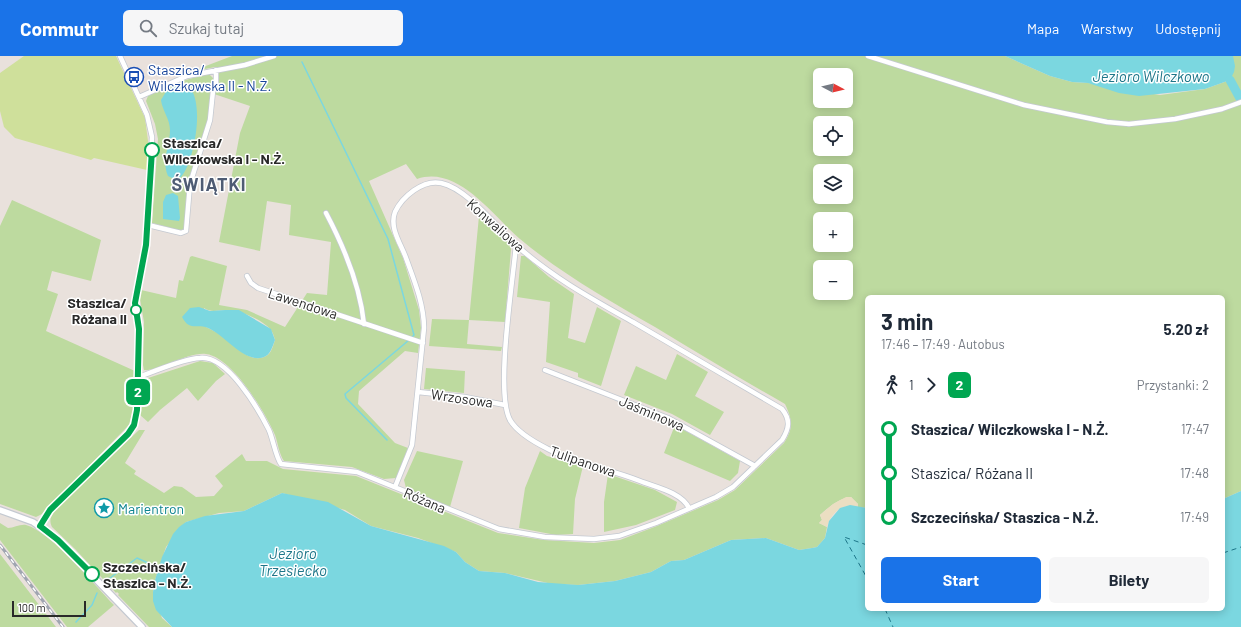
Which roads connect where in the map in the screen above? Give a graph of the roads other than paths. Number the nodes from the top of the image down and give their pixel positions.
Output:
1 (120, 56) edge
2 (274, 56) edge
3 (868, 56) edge
4 (216, 70) junction
5 (139, 97) junction
6 (1239, 103) edge
7 (326, 213) dead end
8 (148, 225) junction
9 (516, 245) junction
10 (247, 276) dead end
11 (364, 324) junction
12 (423, 343) junction
13 (545, 370) dead end
14 (138, 377) junction
15 (418, 392) junction
16 (505, 405) junction
17 (755, 466) junction
18 (395, 487) junction
19 (690, 508) junction
20 (0, 510) edge
21 (40, 526) junction
22 (142, 627) edge

1 - 5 street
2 - 4 street
3 - 6 street
4 - 5 street
4 - 8 street
5 - 8 street
7 - 11 street, Lawendowa
8 - 14 street
9 - 12 street, Konwaliowa
9 - 16 street, Tulipanowa
9 - 17 street, Konwaliowa
10 - 11 street, Lawendowa
11 - 12 street, Lawendowa
12 - 15 street, Konwaliowa
13 - 17 street, Jaśminowa
14 - 18 street, Różana
14 - 21 street
15 - 16 street, Wrzosowa
15 - 18 street, Konwaliowa
16 - 19 street, Tulipanowa
17 - 19 street, Różana
18 - 19 street, Różana
20 - 21 street
21 - 22 street

